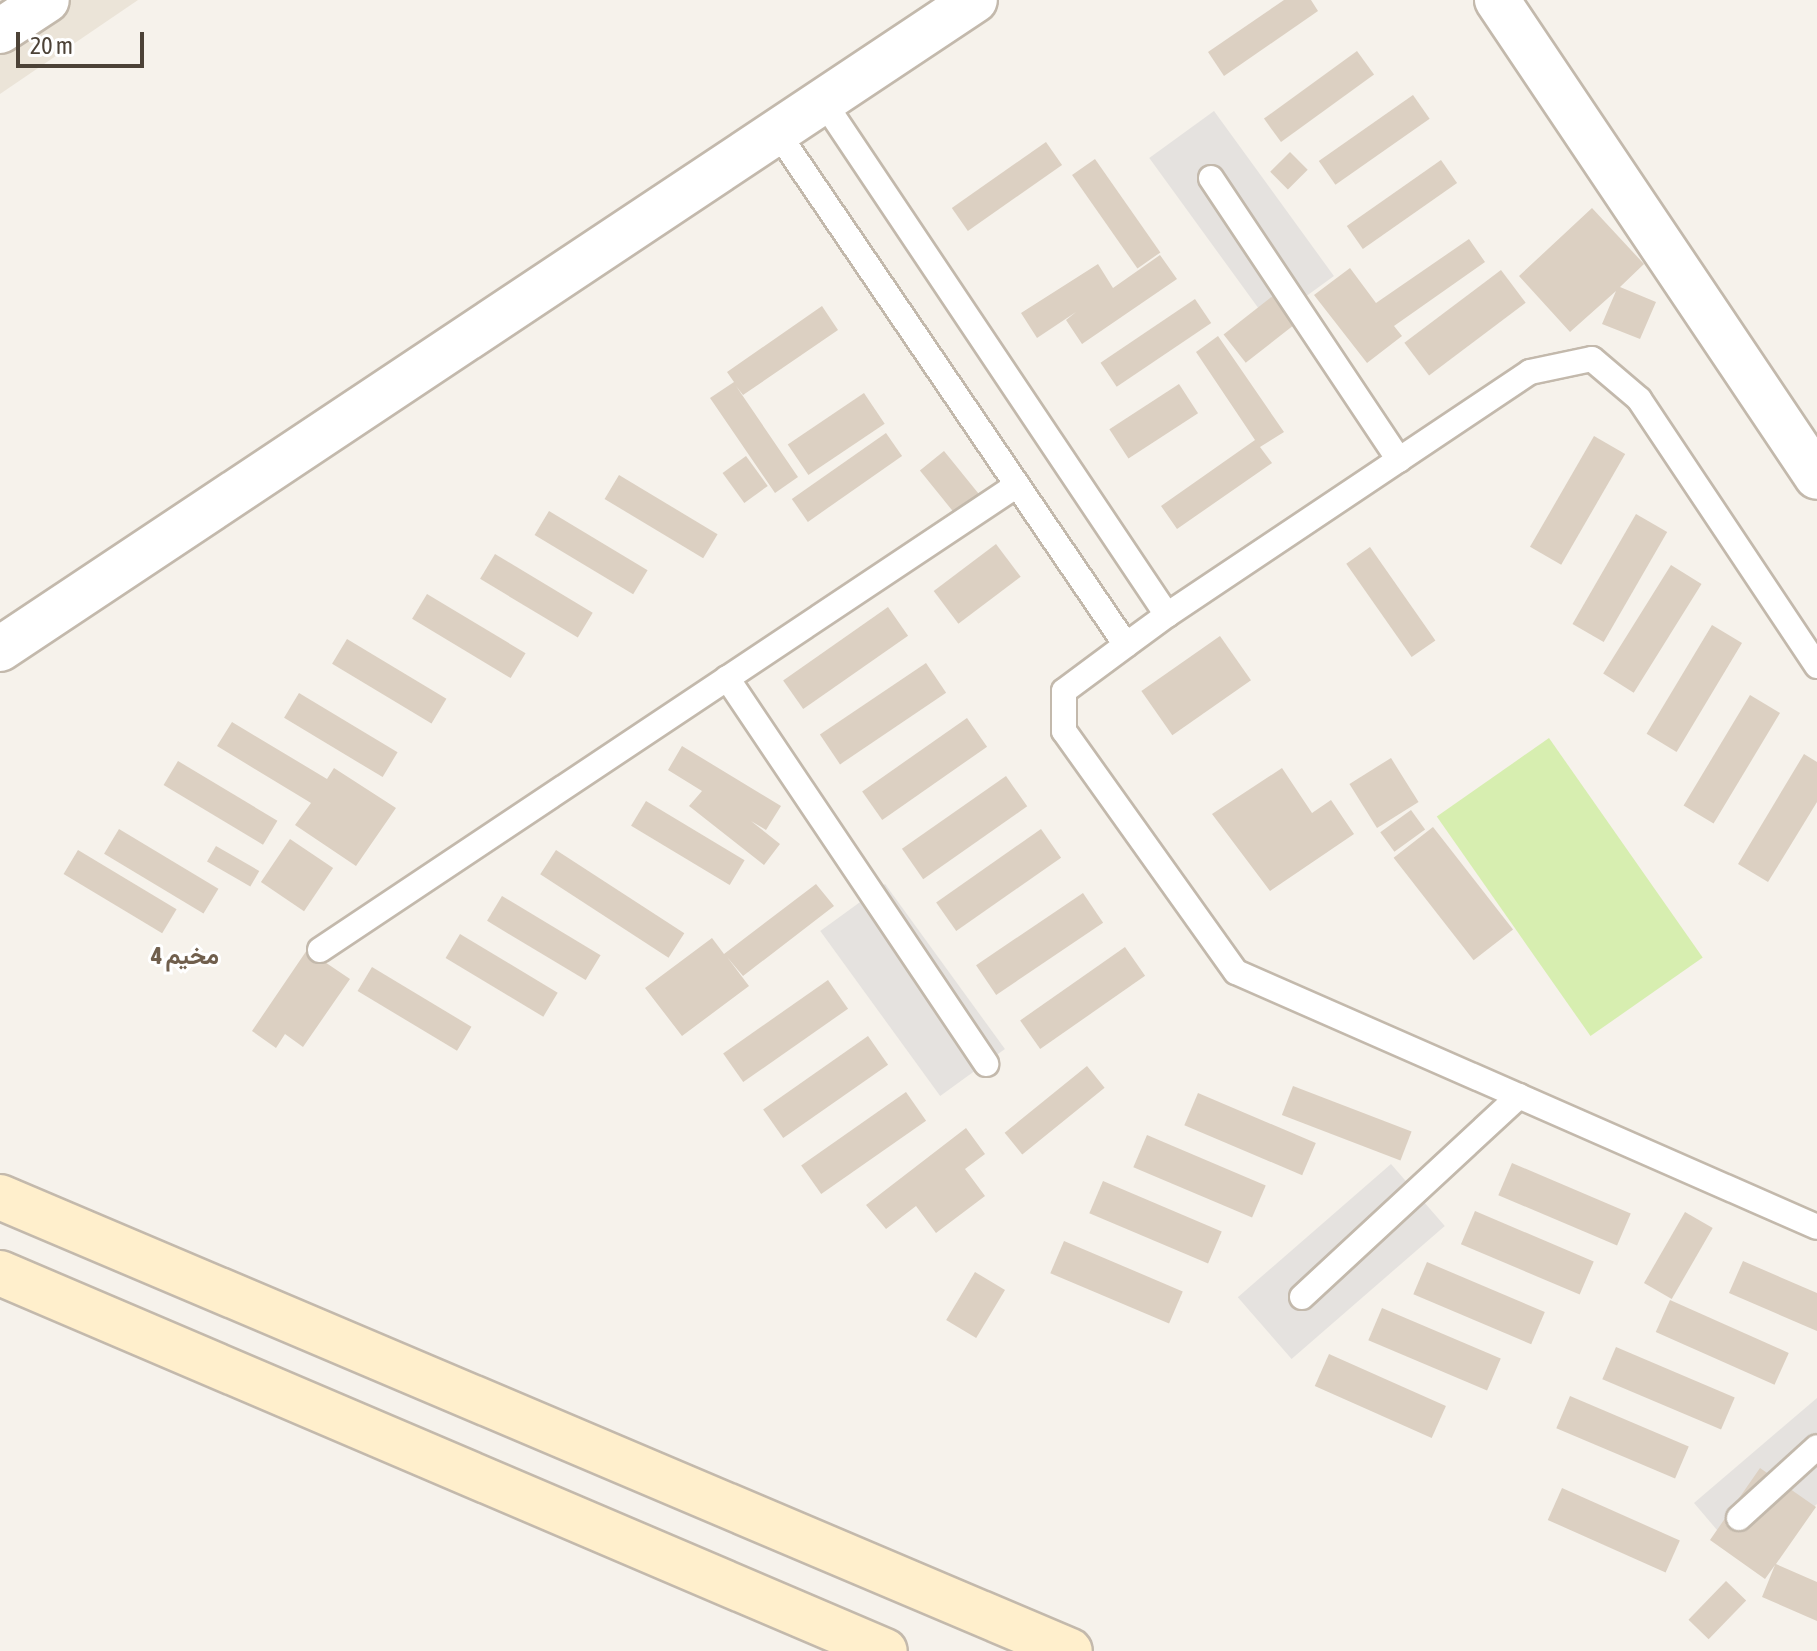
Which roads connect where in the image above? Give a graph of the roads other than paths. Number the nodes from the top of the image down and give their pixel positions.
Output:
1 (975, 0) edge
2 (1497, 0) edge
3 (41, 2) edge
4 (0, 31) edge
5 (823, 101) junction
6 (777, 132) junction
7 (1211, 178) dead end
8 (1399, 460) junction
9 (1817, 477) edge
10 (1017, 485) junction
11 (1167, 615) junction
12 (1126, 645) junction
13 (0, 649) edge
14 (1817, 666) edge
15 (727, 678) junction
16 (320, 950) dead end
17 (986, 1064) dead end
18 (1519, 1096) junction
19 (0, 1197) edge
20 (1817, 1227) edge
21 (0, 1273) edge
22 (1302, 1297) dead end
23 (1817, 1447) edge
24 (1739, 1518) dead end
25 (885, 1651) edge
26 (1070, 1651) edge

1 - 5 street
2 - 9 street
3 - 4 street
5 - 6 street
5 - 11 lane
6 - 10 lane
6 - 13 street
7 - 8 lane
8 - 11 lane
8 - 14 lane
10 - 12 lane
10 - 15 lane
11 - 12 lane
12 - 18 lane
15 - 16 lane
15 - 17 lane
18 - 20 lane
18 - 22 lane
19 - 26 main road
21 - 25 main road
23 - 24 lane

